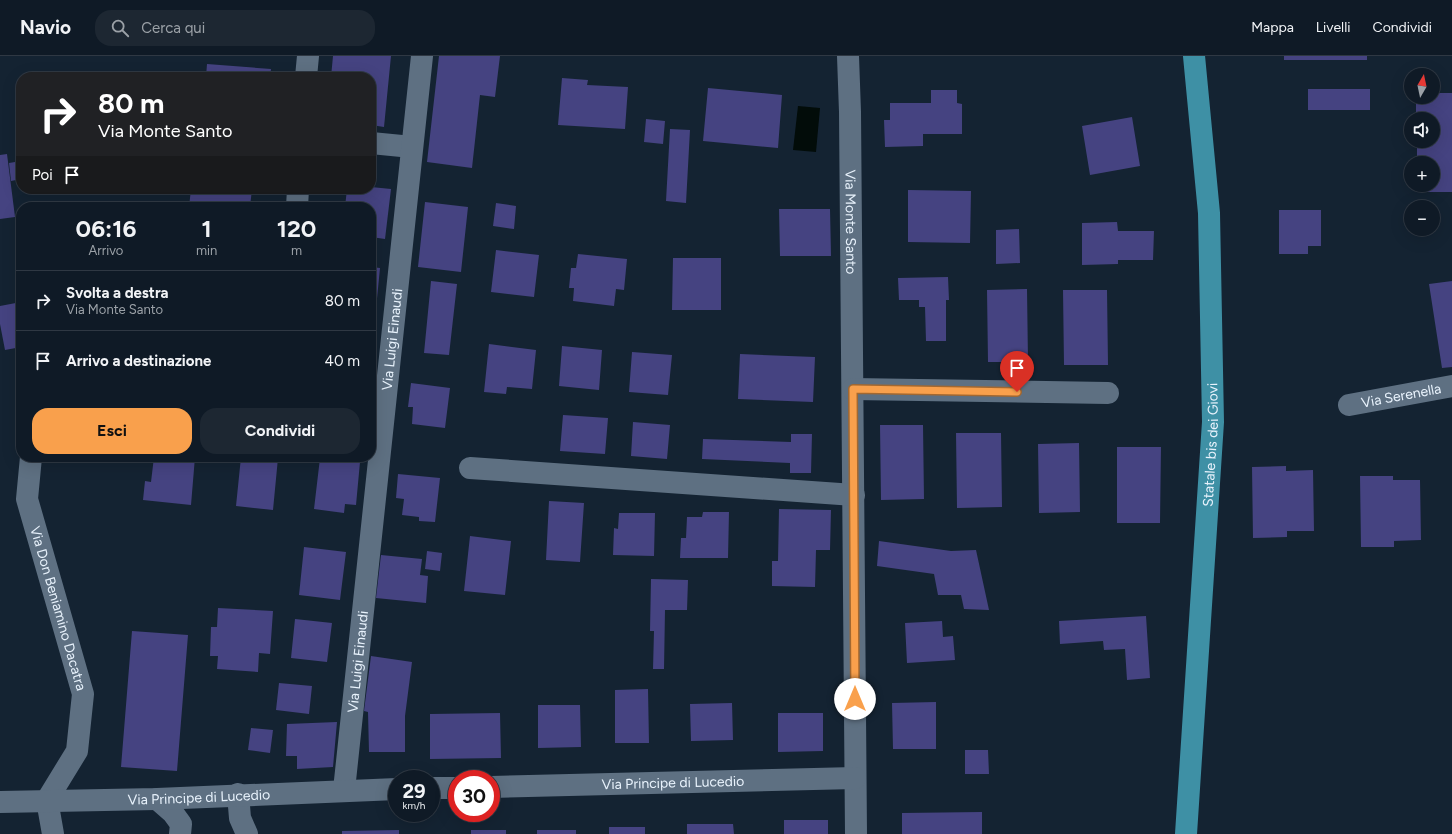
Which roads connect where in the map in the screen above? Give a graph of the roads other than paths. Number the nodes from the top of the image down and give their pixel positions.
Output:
1 (308, 56) edge
2 (422, 56) edge
3 (848, 56) edge
4 (1194, 56) edge
5 (306, 72) edge
6 (376, 144) edge
7 (412, 147) junction
8 (1452, 386) edge
9 (853, 389) junction
10 (1108, 393) dead end
11 (1349, 404) dead end
12 (31, 462) edge
13 (470, 468) dead end
14 (854, 495) junction
15 (855, 778) junction
16 (500, 787) edge
17 (388, 789) edge
18 (344, 790) junction
19 (238, 794) junction
20 (157, 799) junction
21 (47, 800) junction
22 (0, 802) edge
23 (53, 834) edge
24 (180, 834) edge
25 (247, 834) edge
26 (856, 834) edge
27 (1186, 834) edge

1 - 5 street
2 - 7 street, Via Luigi Einaudi
3 - 9 street, Via Monte Santo
4 - 27 main road, Statale bis dei Giovi
6 - 7 street
7 - 18 street, Via Luigi Einaudi
8 - 11 street, Via Serenella
9 - 10 street
9 - 14 street, Via Monte Santo
12 - 21 street, Via Don Beniamino Dacatra
13 - 14 street
14 - 15 street, Via Monte Santo
15 - 16 street, Via Principe di Lucedio
15 - 26 street, Via Monte Santo
17 - 18 street, Via Principe di Lucedio
18 - 19 street, Via Principe di Lucedio
19 - 20 street, Via Principe di Lucedio
19 - 25 street
20 - 21 street, Via Principe di Lucedio
20 - 24 street
21 - 22 street, Via Principe di Lucedio
21 - 23 street

